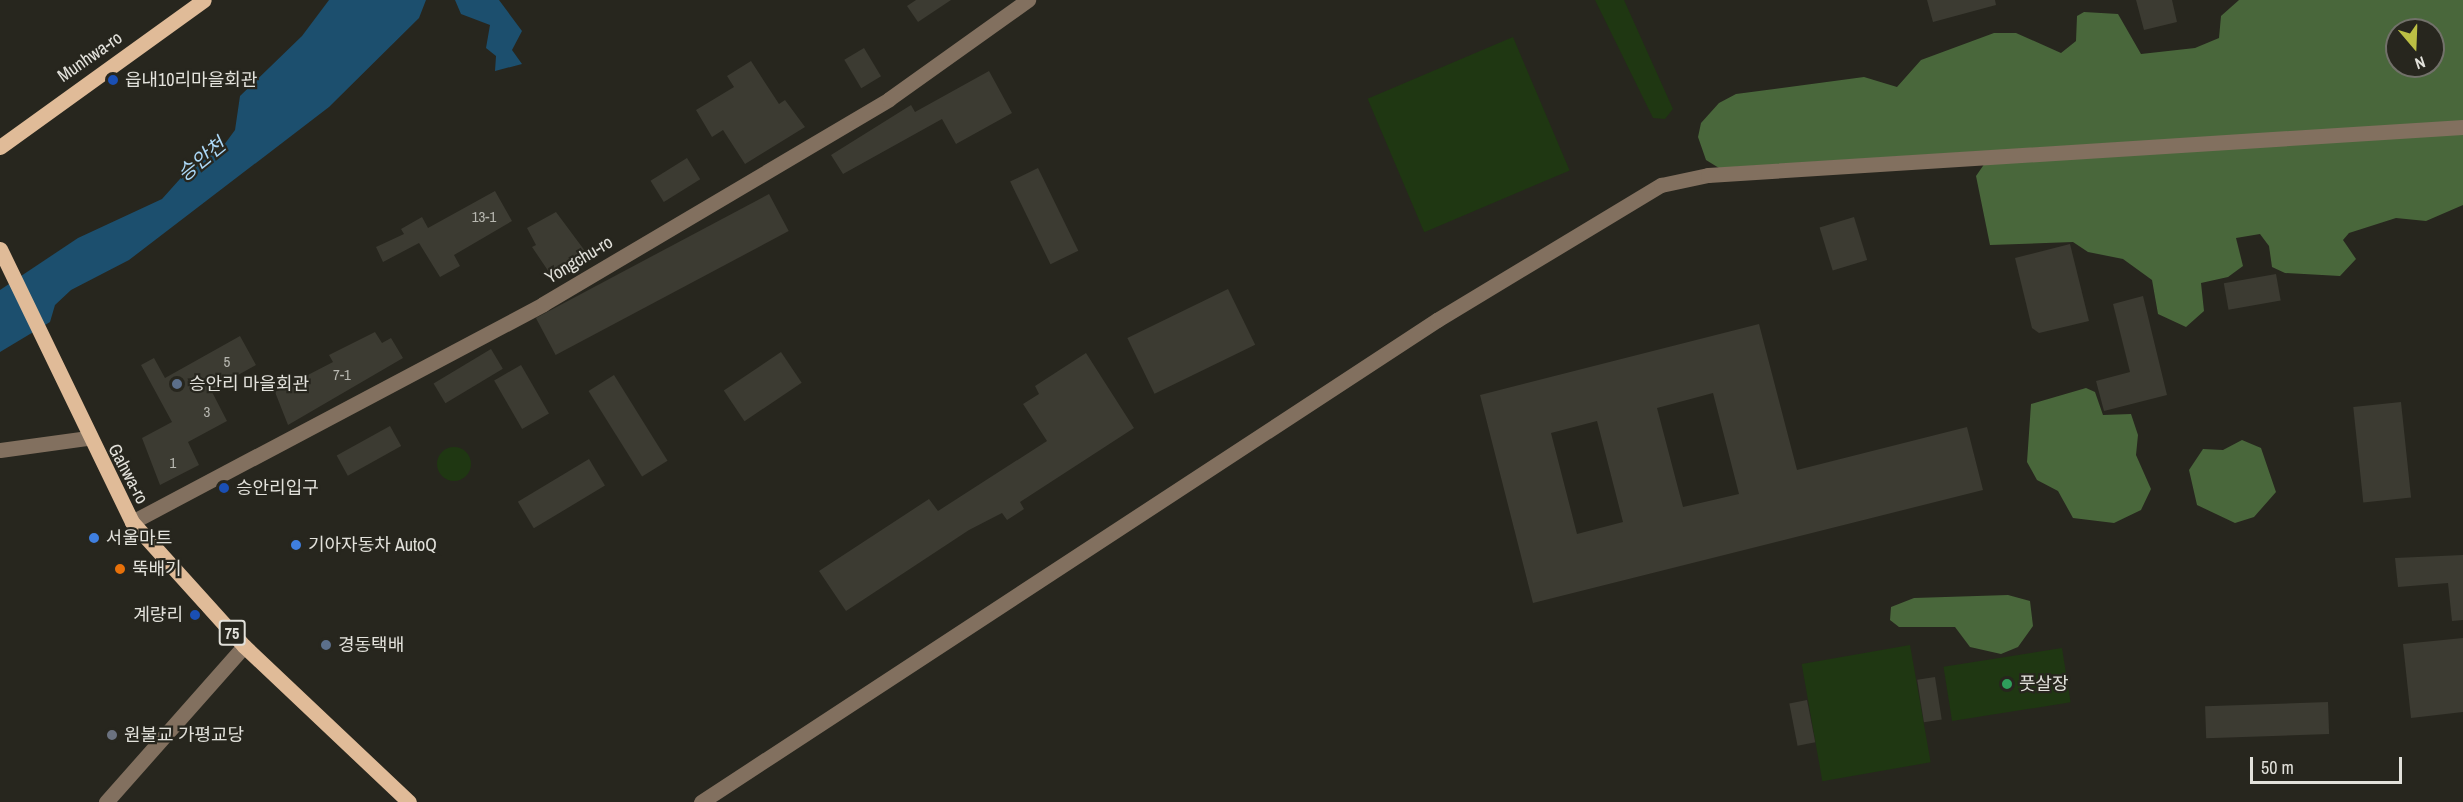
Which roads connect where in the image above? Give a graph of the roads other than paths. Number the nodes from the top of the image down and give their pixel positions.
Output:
1 (192, 0) edge
2 (204, 0) edge
3 (1028, 0) edge
4 (169, 24) junction
5 (2463, 127) edge
6 (0, 147) edge
7 (0, 249) edge
8 (88, 438) junction
9 (0, 450) edge
10 (132, 522) junction
11 (244, 646) junction
12 (106, 802) edge
13 (409, 802) edge
14 (701, 802) edge

1 - 4 main road
2 - 4 main road, Munhwa-ro
3 - 10 street, Yongchu-ro
4 - 6 main road, Munhwa-ro
5 - 14 street
7 - 8 main road, Gahwa-ro / 75
8 - 9 street
8 - 10 main road, Gahwa-ro / 75
10 - 11 main road, Gahwa-ro / 75
11 - 12 street
11 - 13 main road, Gahwa-ro / 75

